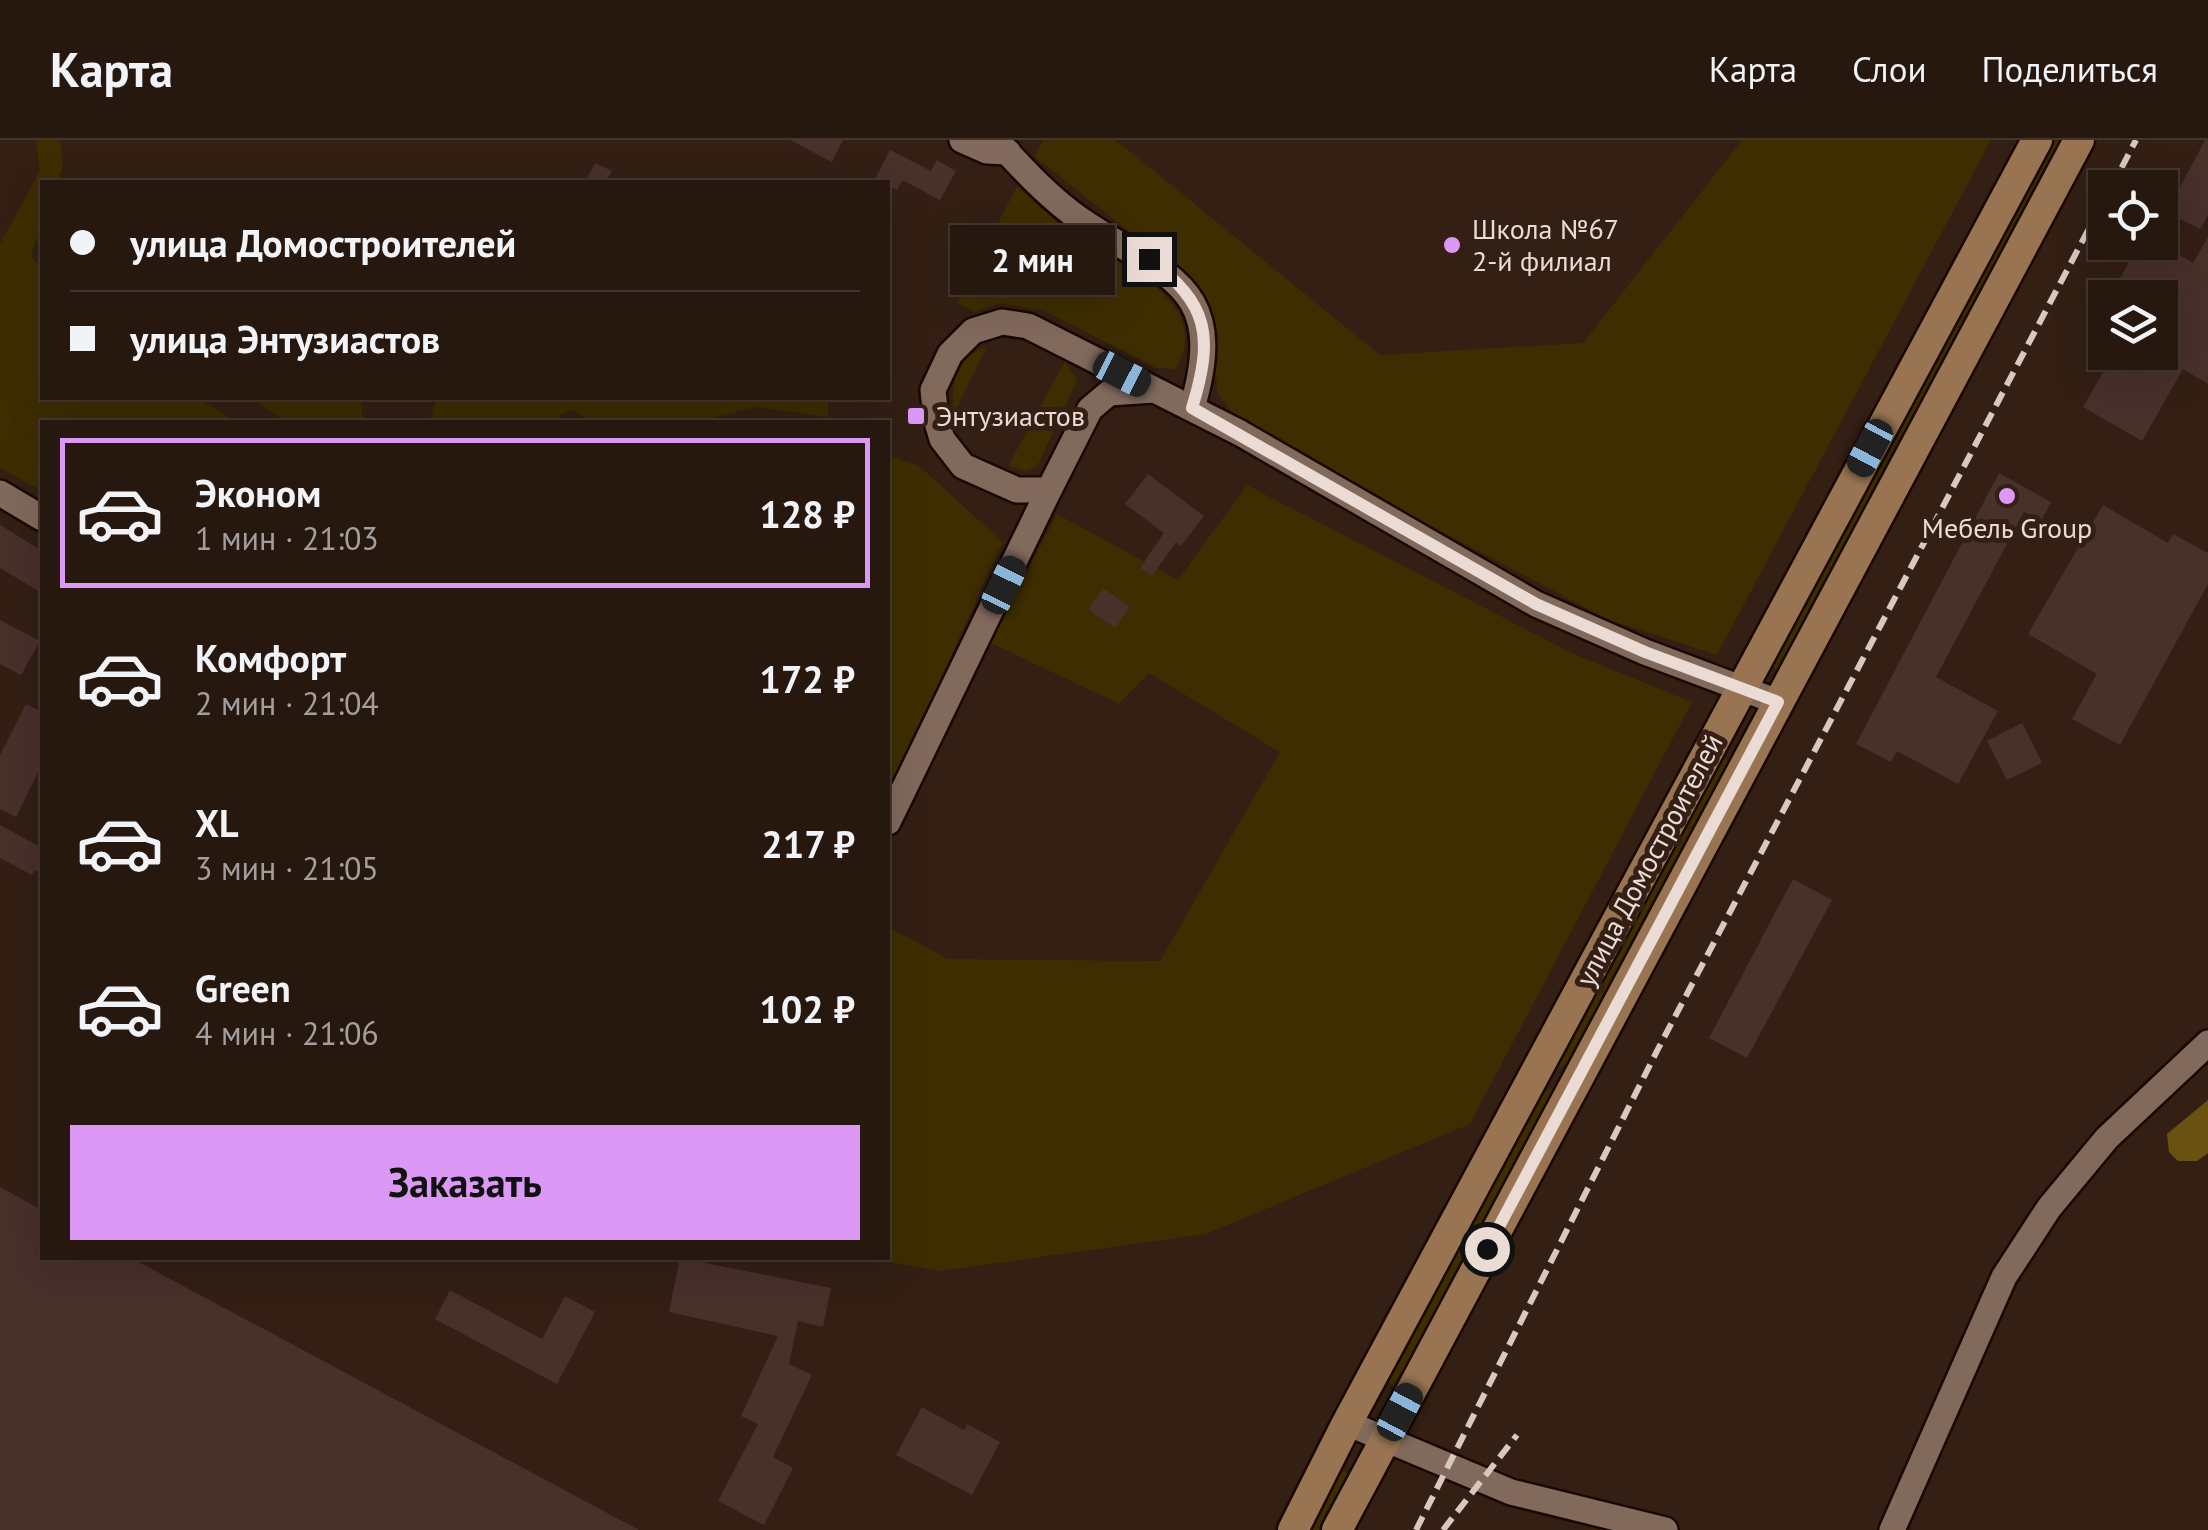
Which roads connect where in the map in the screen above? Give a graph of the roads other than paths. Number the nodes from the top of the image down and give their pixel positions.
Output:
1 (962, 140) edge
2 (2036, 140) edge
3 (2079, 140) edge
4 (1002, 146) edge
5 (1154, 390) junction
6 (1192, 408) junction
7 (1049, 490) junction
8 (0, 493) edge
9 (40, 517) edge
10 (1742, 688) junction
11 (1778, 702) junction
12 (890, 818) edge
13 (2208, 1043) edge
14 (1346, 1423) junction
15 (1385, 1442) junction
16 (1293, 1530) edge
17 (1337, 1530) edge
18 (1665, 1530) edge
19 (1892, 1530) edge

1 - 4 street
2 - 10 main road, улица Домостроителей
3 - 11 main road, улица Домостроителей
4 - 6 street
5 - 6 street
5 - 7 street
5 - 7 street
6 - 10 street
7 - 12 street
8 - 9 street
10 - 11 street
10 - 14 main road, улица Домостроителей
11 - 15 main road, улица Домостроителей
13 - 19 street
14 - 15 street
14 - 16 main road, улица Домостроителей
15 - 17 main road, улица Домостроителей
15 - 18 street

